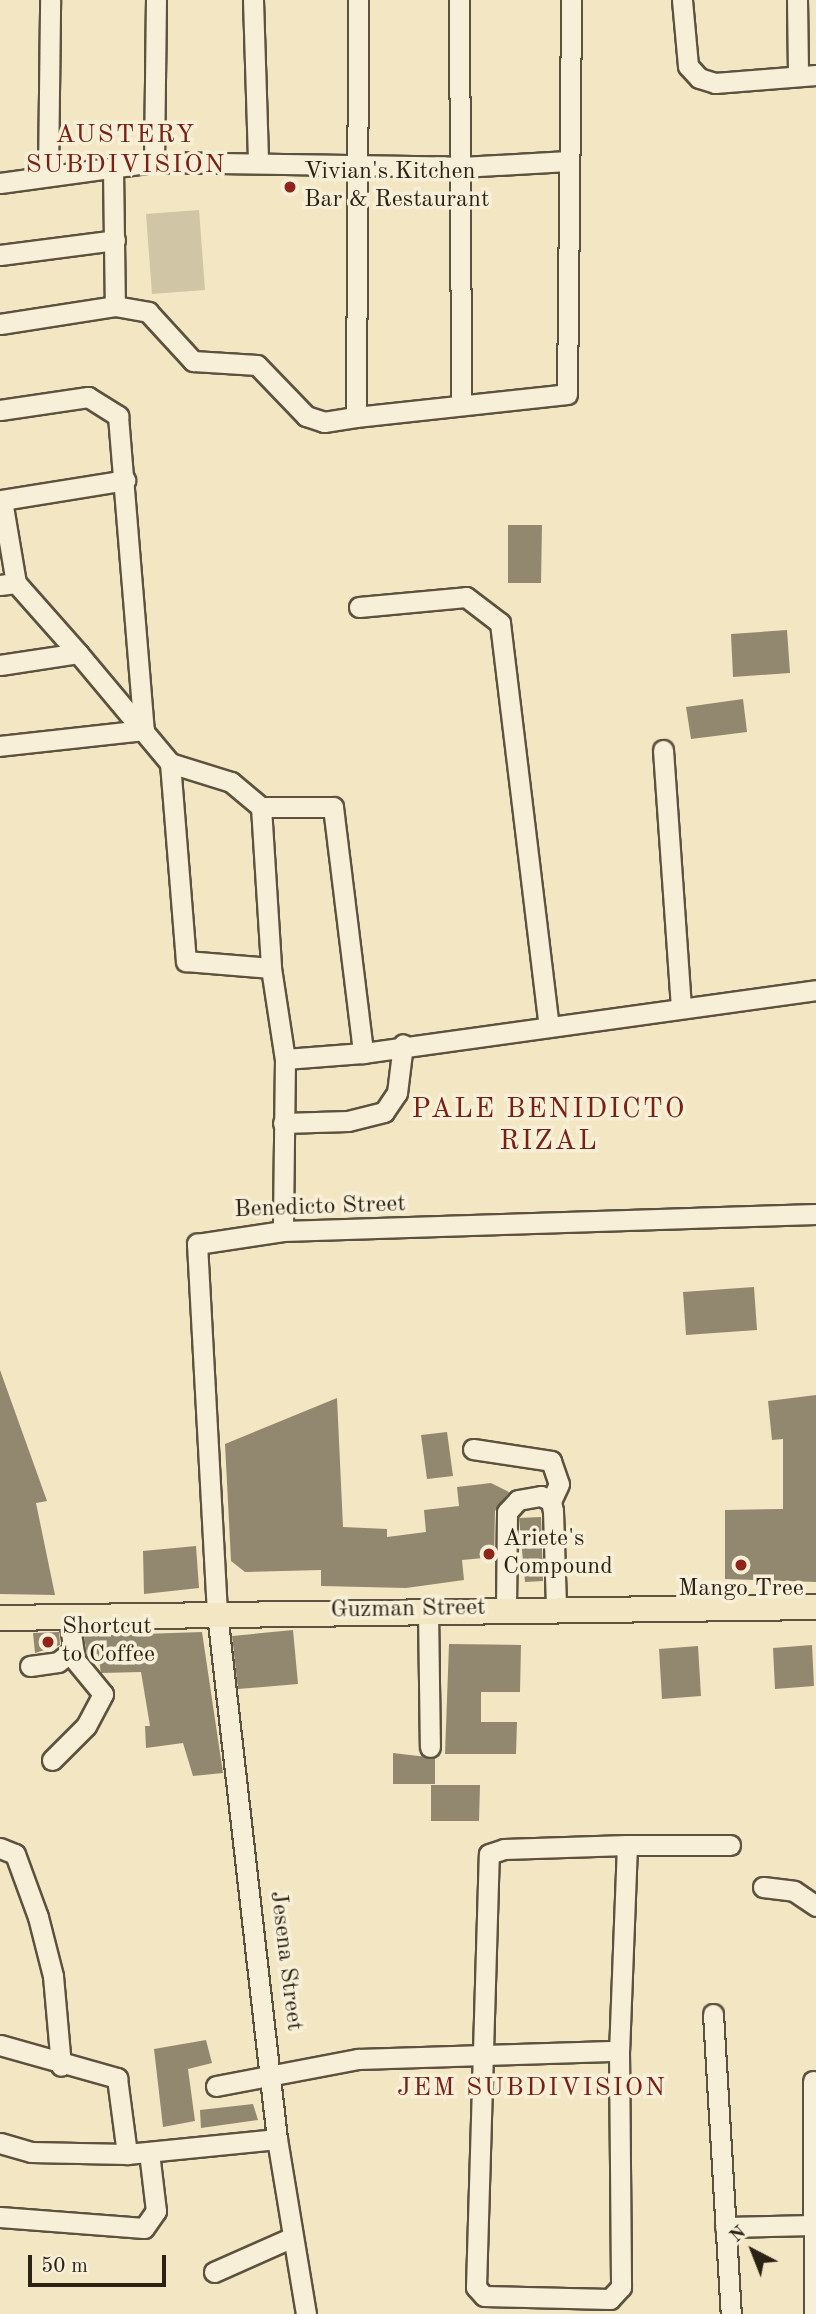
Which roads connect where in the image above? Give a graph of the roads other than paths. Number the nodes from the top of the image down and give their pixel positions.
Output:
1 (50, 0) edge
2 (156, 0) edge
3 (253, 0) edge
4 (358, 0) edge
5 (459, 0) edge
6 (571, 0) edge
7 (681, 0) edge
8 (797, 0) edge
9 (807, 75) edge
10 (568, 161) junction
11 (153, 162) junction
12 (258, 163) junction
13 (357, 166) junction
14 (462, 167) junction
15 (113, 169) junction
16 (48, 175) junction
17 (0, 183) edge
18 (115, 240) junction
19 (0, 255) edge
20 (115, 306) junction
21 (0, 324) edge
22 (461, 405) junction
23 (0, 410) edge
24 (356, 417) junction
25 (125, 480) junction
26 (1, 492) edge
27 (8, 584) edge
28 (359, 607) dead end
29 (78, 653) junction
30 (0, 665) edge
31 (145, 730) junction
32 (0, 746) edge
33 (663, 750) dead end
34 (170, 763) junction
35 (261, 807) junction
36 (271, 968) junction
37 (816, 990) edge
38 (681, 1007) junction
39 (548, 1022) junction
40 (403, 1044) junction
41 (363, 1053) junction
42 (285, 1059) junction
43 (283, 1124) junction
44 (816, 1214) edge
45 (283, 1231) junction
46 (473, 1449) dead end
47 (551, 1501) junction
48 (556, 1608) junction
49 (816, 1608) edge
50 (506, 1609) junction
51 (428, 1610) junction
52 (218, 1613) junction
53 (0, 1618) edge
54 (69, 1619) junction
55 (72, 1651) junction
56 (30, 1666) dead end
57 (430, 1747) dead end
58 (52, 1760) dead end
59 (627, 1845) junction
60 (730, 1845) dead end
61 (0, 1848) edge
62 (763, 1887) dead end
63 (816, 1906) edge
64 (713, 2014) dead end
65 (0, 2045) edge
66 (619, 2051) junction
67 (486, 2056) junction
68 (61, 2066) junction
69 (275, 2078) junction
70 (813, 2081) dead end
71 (216, 2085) dead end
72 (277, 2139) junction
73 (0, 2143) edge
74 (149, 2152) junction
75 (127, 2154) junction
76 (0, 2217) edge
77 (814, 2225) junction
78 (725, 2227) junction
79 (293, 2237) junction
80 (214, 2272) dead end
81 (306, 2314) edge
82 (731, 2314) edge
83 (814, 2314) edge

1 - 16 street
2 - 11 street
3 - 12 street
4 - 13 street
5 - 14 street
6 - 10 street
7 - 9 street
8 - 9 street
10 - 14 street
10 - 22 street
11 - 12 street
11 - 15 street
12 - 13 street
13 - 14 street
13 - 24 street
14 - 22 street
15 - 16 street
15 - 18 street
16 - 17 street
18 - 19 street
18 - 20 street
20 - 21 street
20 - 24 street
22 - 24 street
23 - 25 street
25 - 26 street
25 - 31 street
26 - 27 street
27 - 29 street
28 - 39 street
29 - 30 street
29 - 31 street
31 - 32 street
31 - 34 street
33 - 38 street
34 - 35 street
34 - 36 street
35 - 36 street
35 - 41 street
36 - 42 street
37 - 38 street
38 - 39 street
39 - 40 street
40 - 41 street
40 - 43 street
41 - 42 street
42 - 43 street
43 - 45 street
44 - 45 street, Benedicto Street
45 - 52 street, Benedicto Street
46 - 47 street
47 - 48 street
47 - 50 street
48 - 49 main road, Guzman Street
48 - 50 main road, Guzman Street
50 - 51 main road, Guzman Street
51 - 52 main road, Guzman Street
51 - 57 street
52 - 54 main road, Guzman Street
52 - 69 street, Jesena Street
53 - 54 main road, Guzman Street
54 - 55 street
55 - 56 street
55 - 58 street
59 - 60 street
59 - 66 street
59 - 67 street
61 - 68 street
62 - 63 street
64 - 78 street
65 - 68 street
66 - 67 street
66 - 67 street
67 - 69 street
68 - 75 street
69 - 71 street
69 - 72 street, Jesena Street
70 - 77 street
72 - 74 street
72 - 79 street, Jesena Street
73 - 75 street
74 - 75 street
74 - 76 street
77 - 78 street
77 - 83 street
78 - 82 street
79 - 80 street
79 - 81 street, Jesena Street

